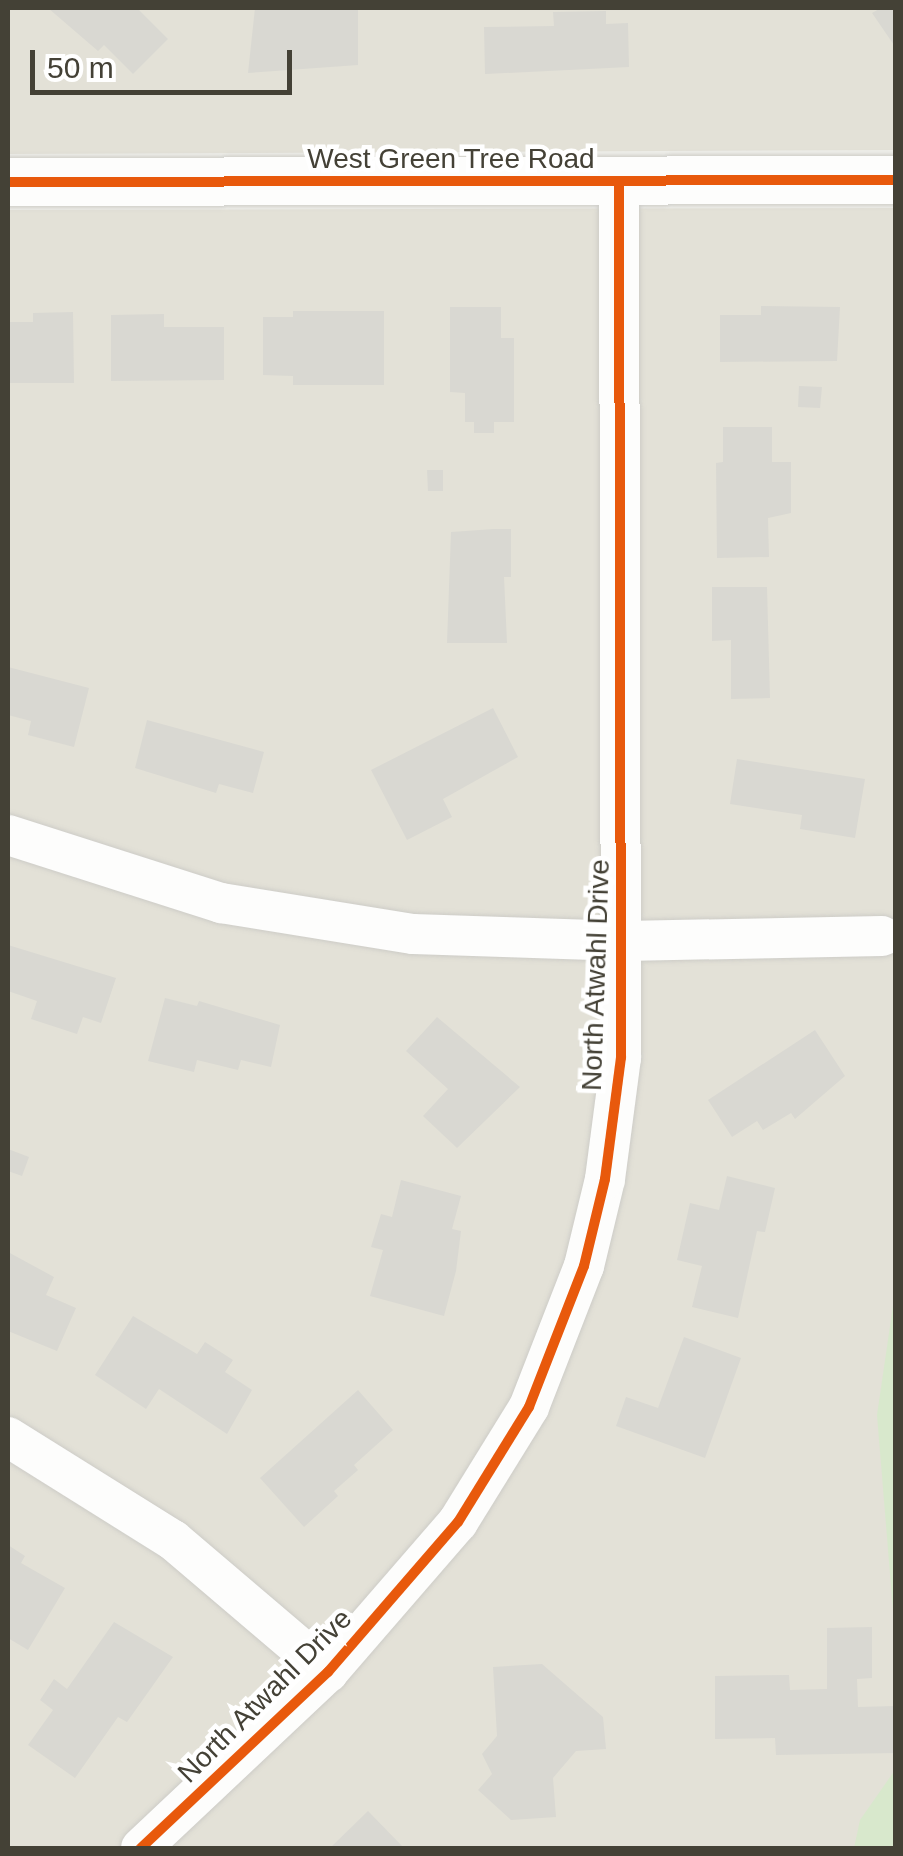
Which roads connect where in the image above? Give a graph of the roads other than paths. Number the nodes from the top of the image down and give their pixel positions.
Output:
1 (896, 180) edge
2 (618, 181) junction
3 (8, 182) edge
4 (8, 835) edge
5 (882, 936) dead end
6 (624, 941) junction
7 (8, 1437) edge
8 (328, 1672) junction
9 (141, 1848) edge

1 - 2 street, West Green Tree Road
2 - 3 street, West Green Tree Road
2 - 6 street, North Atwahl Drive
4 - 6 street
5 - 6 street
6 - 8 street, North Atwahl Drive
7 - 8 street
8 - 9 street, North Atwahl Drive

